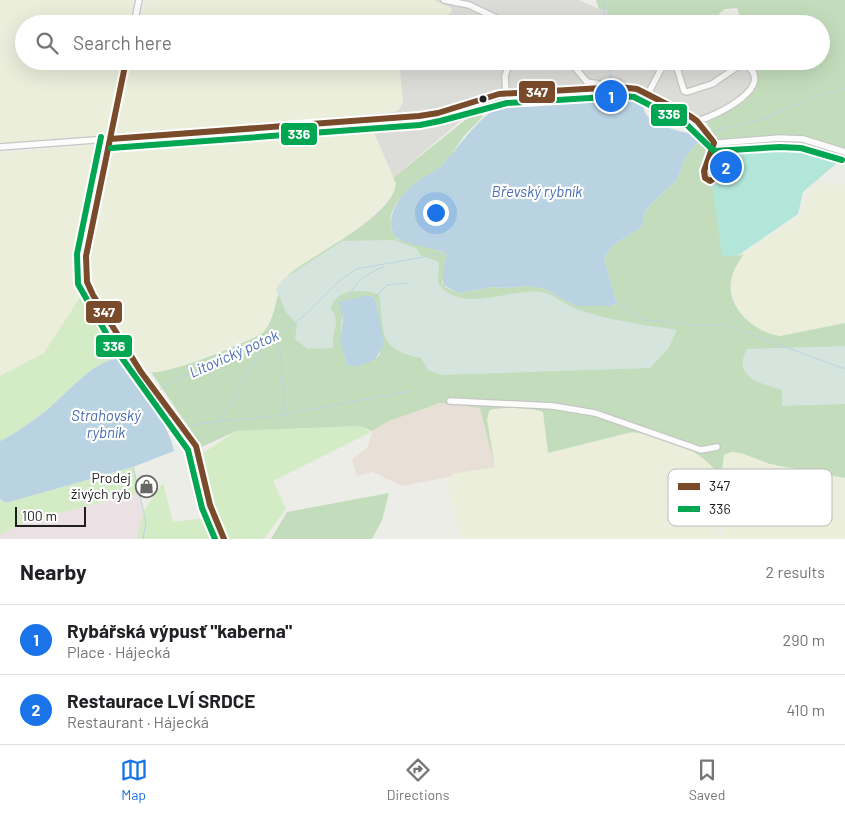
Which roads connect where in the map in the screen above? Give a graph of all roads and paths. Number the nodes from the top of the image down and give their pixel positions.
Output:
1 (139, 0) edge
2 (444, 0) edge
3 (136, 15) edge
4 (490, 15) edge
5 (124, 70) edge
6 (507, 70) edge
7 (577, 70) edge
8 (660, 70) edge
9 (678, 70) edge
10 (733, 70) edge
11 (753, 70) edge
12 (610, 87) junction
13 (506, 94) junction
14 (647, 96) junction
15 (697, 121) junction
16 (110, 139) junction
17 (0, 147) edge
18 (843, 151) edge
19 (450, 401) dead end
20 (717, 447) dead end
21 (224, 539) edge

1 - 3 street
2 - 4 street
5 - 16 street
6 - 13 street
7 - 12 street
8 - 14 street
9 - 10 street
11 - 15 street
12 - 13 street
12 - 14 street
13 - 16 street
14 - 15 street
15 - 18 street
16 - 17 street
16 - 21 street
19 - 20 street

